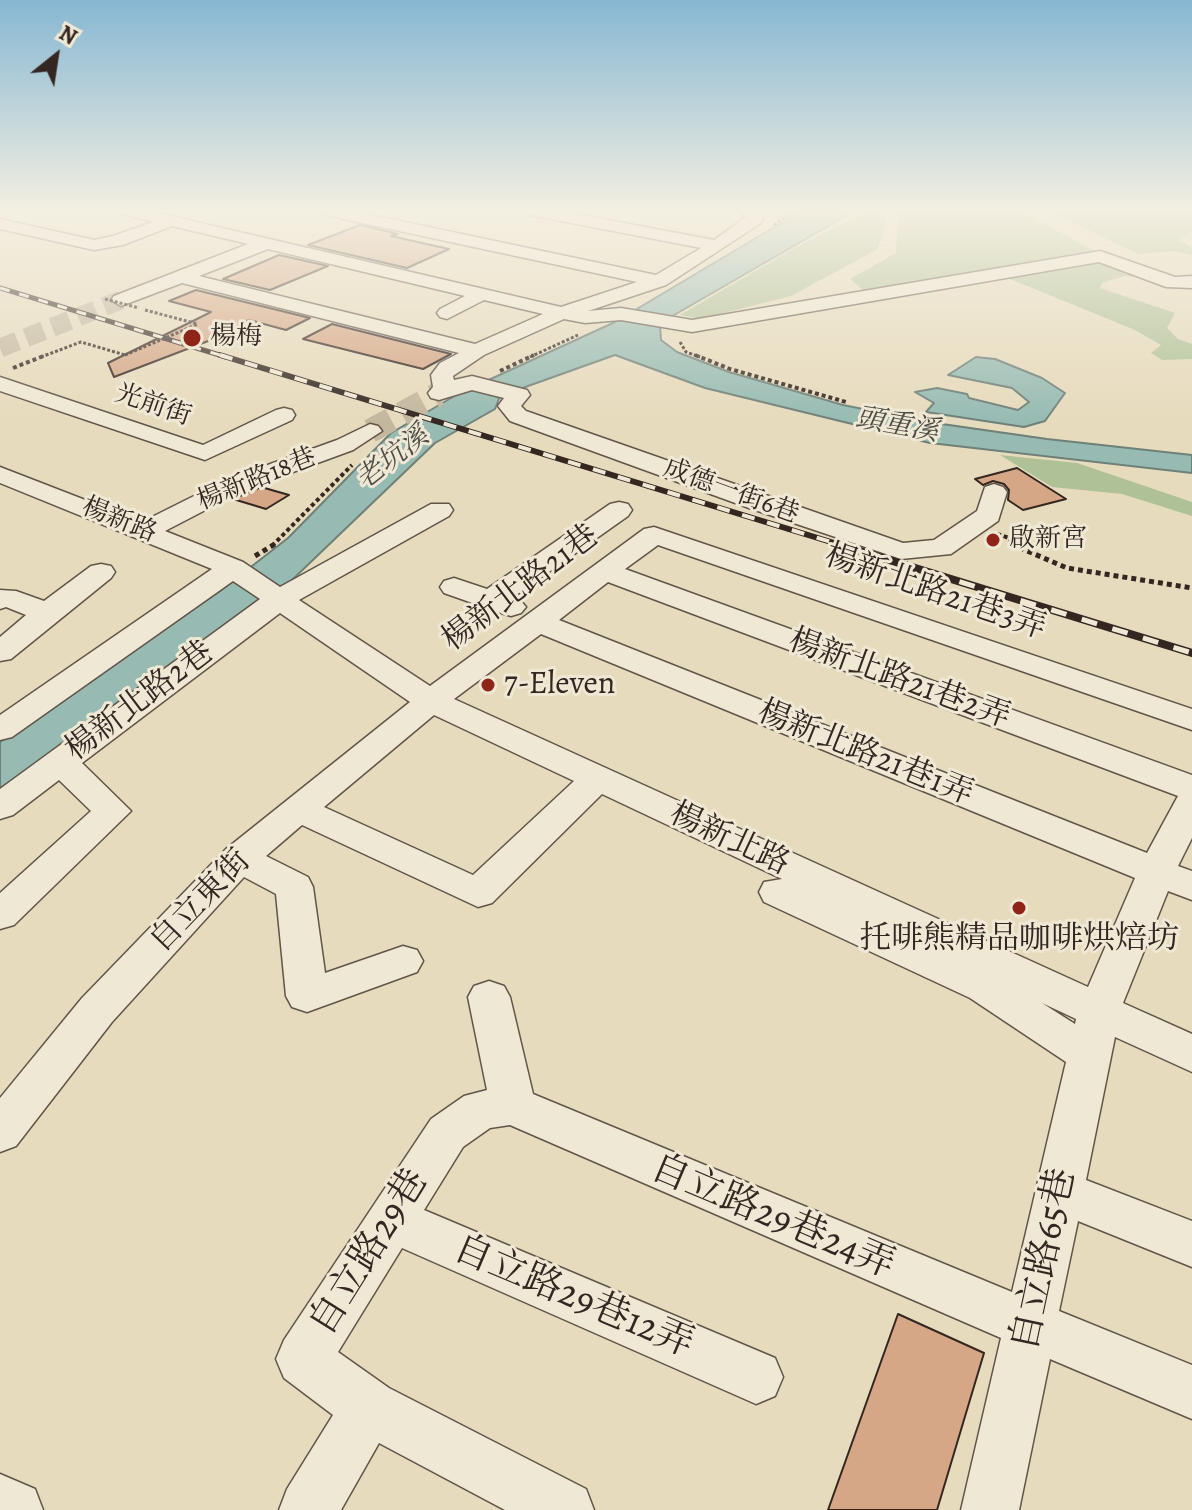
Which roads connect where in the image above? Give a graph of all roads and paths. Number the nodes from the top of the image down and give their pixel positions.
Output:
1 (172, 280) edge
2 (194, 280) edge
3 (430, 280) edge
4 (953, 280) edge
5 (1167, 280) edge
6 (659, 281) edge
7 (1192, 282) edge
8 (484, 293) junction
9 (122, 302) joint
10 (447, 313) dead end
11 (562, 313) junction
12 (585, 317) junction
13 (685, 325) junction
14 (477, 351) junction
15 (5, 376) edge
16 (442, 388) junction
17 (846, 402) dead end
18 (284, 415) dead end
19 (370, 431) tunnel mouth
20 (360, 457) dead end
21 (7, 483) edge
22 (994, 492) dead end
23 (440, 510) dead end
24 (619, 510) dead end
25 (974, 525) junction
26 (145, 531) junction
27 (654, 535) joint
28 (235, 570) junction
29 (101, 572) dead end
30 (606, 572) junction
31 (454, 587) dead end
32 (1192, 588) edge
33 (2, 596) edge
34 (281, 598) junction
35 (491, 599) junction
36 (47, 613) junction
37 (540, 620) junction
38 (0, 652) edge
39 (431, 701) junction
40 (1192, 720) edge
41 (0, 730) edge
42 (60, 762) junction
43 (597, 779) junction
44 (1192, 788) edge
45 (1192, 802) edge
46 (0, 807) edge
47 (300, 810) junction
48 (239, 858) junction
49 (1157, 871) junction
50 (1192, 886) edge
51 (778, 892) dead end
52 (0, 915) edge
53 (403, 961) dead end
54 (489, 997) dead end
55 (1094, 1033) junction
56 (1192, 1054) edge
57 (513, 1106) junction
58 (0, 1132) edge
59 (1059, 1191) junction
60 (390, 1219) junction
61 (1192, 1244) edge
62 (1031, 1326) junction
63 (756, 1377) dead end
64 (1192, 1392) edge
65 (369, 1408) junction
66 (0, 1503) edge
67 (14, 1510) edge
68 (308, 1510) edge
69 (565, 1510) edge
70 (990, 1510) edge

1 - 9 street
2 - 14 street
3 - 8 street
4 - 13 street
5 - 7 street
6 - 11 street
8 - 10 street
8 - 11 street
9 - 15 path, bridge
11 - 12 street
11 - 14 street
12 - 13 street
12 - 16 street
13 - 17 path
14 - 16 street
15 - 18 street, 光前街
16 - 25 street, 成德一街6巷
19 - 26 street, 楊新路18巷
20 - 28 path
21 - 26 street, 楊新路
22 - 25 street, 成德一街6巷
23 - 34 street, 楊新北路2巷
24 - 35 street
25 - 32 path
26 - 28 street, 楊新路
27 - 30 street, 楊新北路21巷
27 - 40 street, 楊新北路21巷3弄
28 - 34 street, 楊新路
28 - 41 street
29 - 36 street
30 - 37 street, 楊新北路21巷
30 - 44 street, 楊新北路21巷2弄
31 - 35 street, 楊新北路21巷1弄
33 - 36 street
34 - 39 street, 楊新北路
34 - 42 street, 楊新北路2巷
35 - 37 street, 楊新北路21巷1弄
36 - 38 street
37 - 39 street, 楊新北路21巷
37 - 49 street, 楊新北路21巷1弄
39 - 43 street, 楊新北路
39 - 47 street, 自立東街
42 - 46 street, 楊新北路2巷
42 - 52 street
43 - 47 street
43 - 55 street, 楊新北路
45 - 49 street, 自立路65巷
47 - 48 street, 自立東街
48 - 53 street
48 - 58 street, 自立東街
49 - 50 street, 楊新北路21巷1弄
49 - 55 street, 自立路65巷
51 - 55 street
54 - 57 street
55 - 56 street, 楊新北路
55 - 59 street, 自立路65巷
57 - 60 street, 自立路29巷
57 - 62 street, 自立路29巷24弄
59 - 61 street
59 - 62 street, 自立路65巷
60 - 63 street, 自立路29巷12弄
60 - 65 street, 自立路29巷
62 - 64 street, 自立路29巷24弄
62 - 70 street, 自立路65巷
65 - 68 street
65 - 69 street
66 - 67 street

